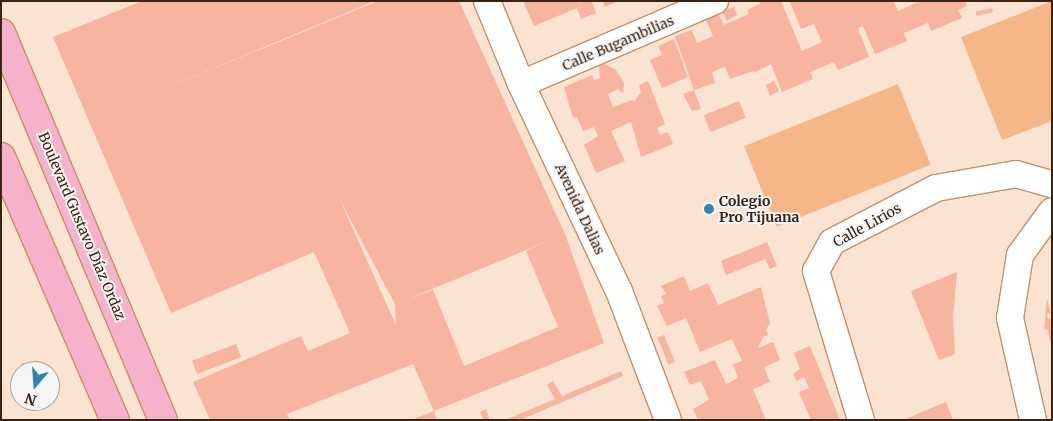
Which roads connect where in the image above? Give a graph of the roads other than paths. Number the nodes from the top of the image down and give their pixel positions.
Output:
1 (487, 1) edge
2 (715, 1) edge
3 (1, 33) edge
4 (521, 84) junction
5 (1, 157) edge
6 (1052, 184) edge
7 (1052, 211) edge
8 (115, 420) edge
9 (163, 420) edge
10 (668, 420) edge
11 (861, 420) edge
12 (1033, 420) edge

1 - 4 street, Avenida Dalias
2 - 4 street, Calle Bugambilias
3 - 9 main road, Boulevard Gustavo Díaz Ordaz
4 - 10 street, Avenida Dalias
5 - 8 main road
6 - 11 street, Calle Lirios
7 - 12 street

